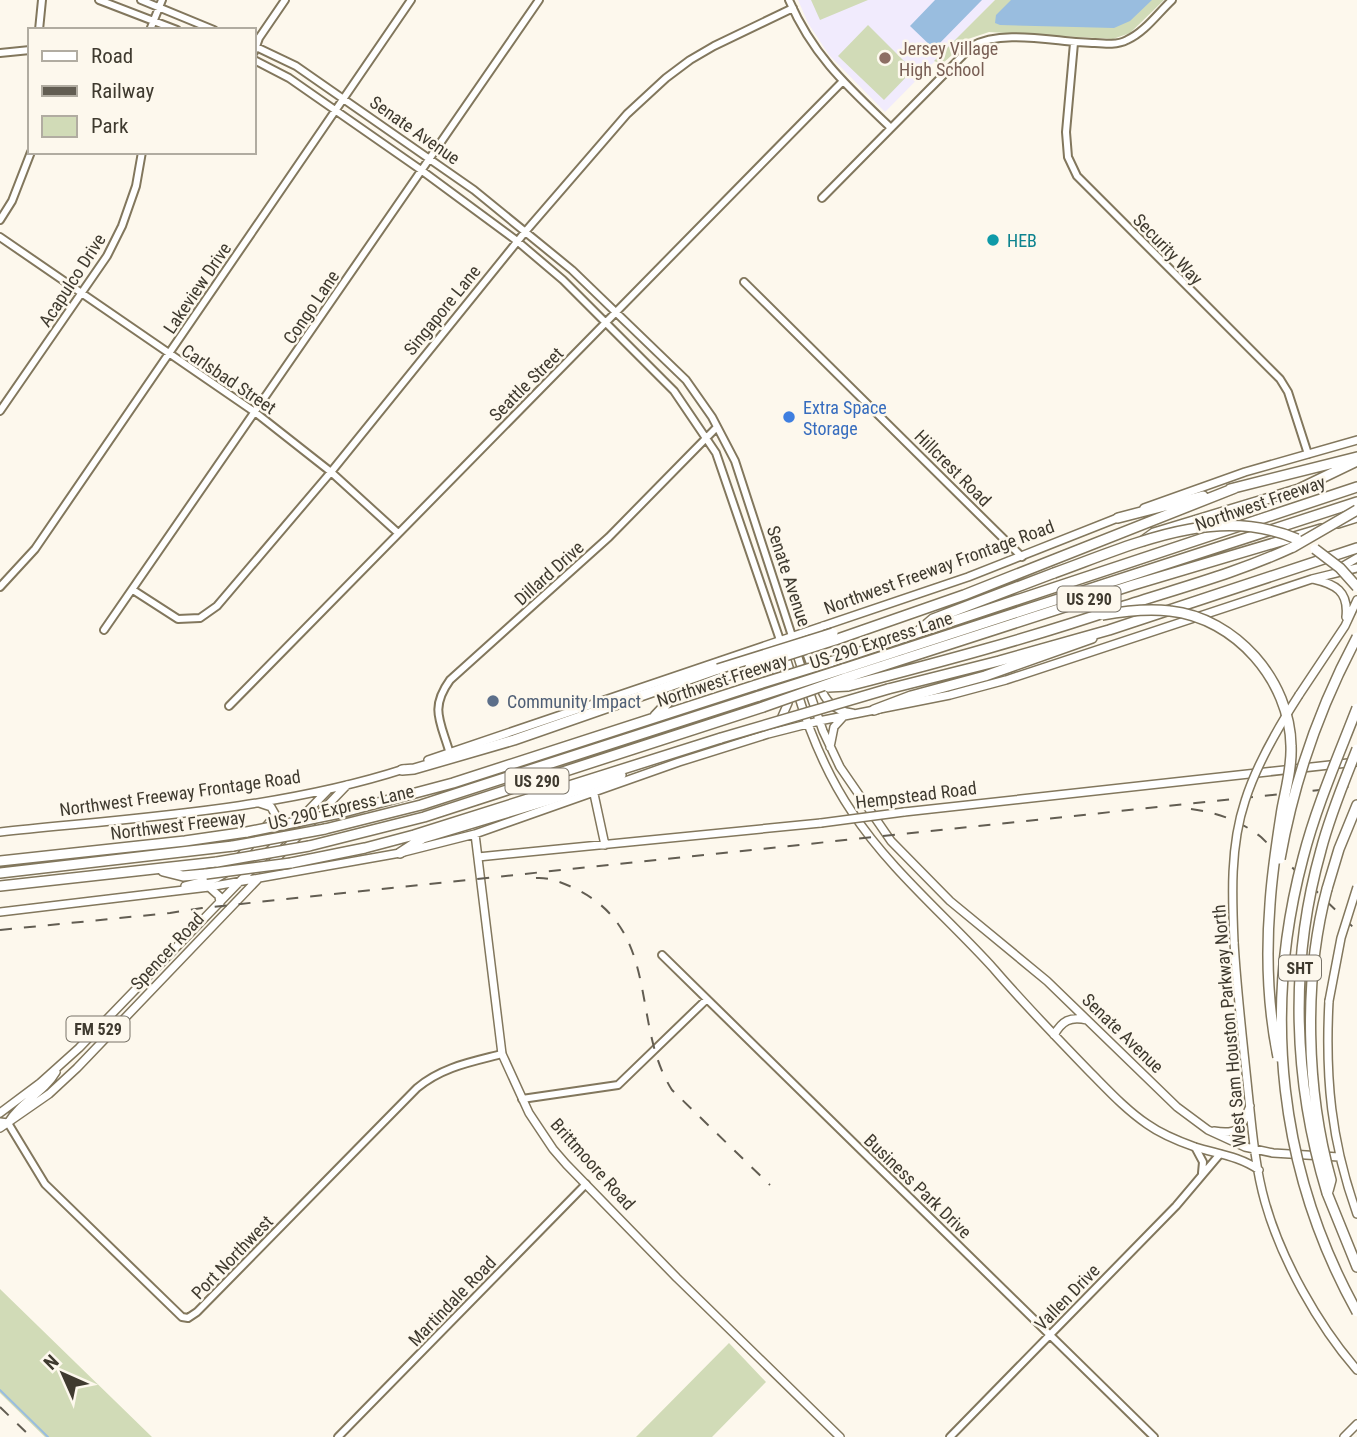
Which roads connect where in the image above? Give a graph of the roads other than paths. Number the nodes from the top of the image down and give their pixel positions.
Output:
1 (42, 0) edge
2 (99, 0) edge
3 (141, 0) edge
4 (285, 0) edge
5 (411, 0) edge
6 (539, 0) edge
7 (789, 0) edge
8 (1172, 0) edge
9 (160, 3) edge
10 (793, 8) junction
11 (153, 21) junction
12 (39, 28) edge
13 (151, 28) edge
14 (172, 28) edge
15 (210, 28) edge
16 (1074, 43) junction
17 (256, 46) edge
18 (256, 49) edge
19 (28, 50) edge
20 (0, 53) edge
21 (256, 61) edge
22 (843, 81) junction
23 (343, 99) junction
24 (336, 110) junction
25 (891, 128) junction
26 (30, 154) edge
27 (142, 154) edge
28 (429, 159) junction
29 (421, 170) junction
30 (822, 198) dead end
31 (0, 220) edge
32 (525, 232) junction
33 (0, 237) edge
34 (517, 241) junction
35 (744, 282) dead end
36 (82, 293) junction
37 (616, 312) junction
38 (606, 322) junction
39 (169, 355) junction
40 (0, 411) edge
41 (256, 413) junction
42 (717, 427) junction
43 (707, 437) junction
44 (1357, 440) edge
45 (1308, 454) junction
46 (1357, 458) edge
47 (331, 472) junction
48 (1357, 486) edge
49 (1234, 488) junction
50 (1357, 502) edge
51 (1357, 510) edge
52 (1118, 517) junction
53 (1357, 517) edge
54 (398, 533) junction
55 (1139, 544) junction
56 (1357, 548) edge
57 (1022, 557) junction
58 (1357, 558) edge
59 (1357, 568) edge
60 (1332, 573) junction
61 (1312, 579) junction
62 (0, 587) edge
63 (1357, 587) edge
64 (133, 590) junction
65 (1357, 600) edge
66 (1102, 615) junction
67 (823, 626) junction
68 (1345, 626) junction
69 (104, 630) dead end
70 (1109, 630) junction
71 (915, 634) junction
72 (792, 636) junction
73 (834, 637) junction
74 (1357, 637) edge
75 (780, 640) junction
76 (737, 654) junction
77 (844, 673) junction
78 (229, 706) dead end
79 (1357, 708) edge
80 (874, 710) junction
81 (859, 713) junction
82 (843, 717) junction
83 (654, 718) junction
84 (819, 721) junction
85 (807, 724) junction
86 (768, 734) junction
87 (690, 747) junction
88 (830, 747) junction
89 (1357, 749) edge
90 (450, 754) junction
91 (1357, 762) edge
92 (402, 770) junction
93 (347, 785) junction
94 (329, 789) junction
95 (594, 793) junction
96 (250, 803) junction
97 (1357, 805) edge
98 (0, 832) edge
99 (475, 834) junction
100 (605, 845) junction
101 (400, 853) junction
102 (478, 857) junction
103 (0, 861) edge
104 (158, 869) junction
105 (0, 873) edge
106 (257, 879) junction
107 (241, 882) junction
108 (0, 886) edge
109 (209, 887) junction
110 (1357, 887) edge
111 (164, 893) junction
112 (220, 903) junction
113 (0, 912) edge
114 (662, 955) dead end
115 (1270, 983) junction
116 (707, 999) junction
117 (1088, 1020) junction
118 (1054, 1035) junction
119 (502, 1054) junction
120 (60, 1066) junction
121 (1283, 1087) junction
122 (522, 1099) junction
123 (1250, 1106) junction
124 (0, 1113) edge
125 (4, 1122) edge
126 (0, 1128) edge
127 (1208, 1130) junction
128 (1195, 1147) junction
129 (1255, 1150) junction
130 (1220, 1154) junction
131 (1339, 1157) junction
132 (1259, 1170) junction
133 (1201, 1175) junction
134 (586, 1184) junction
135 (1327, 1192) junction
136 (1357, 1214) edge
137 (1357, 1267) edge
138 (1357, 1312) edge
139 (1049, 1335) junction
140 (1356, 1367) edge
141 (1357, 1424) edge
142 (338, 1437) edge
143 (839, 1437) edge
144 (950, 1437) edge
145 (1154, 1437) edge
146 (1344, 1437) edge

1 - 12 street
2 - 11 street
3 - 9 street
4 - 17 street
5 - 23 street, Lakeview Drive
6 - 28 street, Congo Lane
7 - 10 street
8 - 16 street
9 - 11 street
9 - 15 street
10 - 22 street
10 - 32 street, Singapore Lane
11 - 13 street
11 - 14 street
16 - 25 street
16 - 45 street, Security Way
18 - 23 street, Senate Avenue
19 - 20 street
21 - 24 street, Senate Avenue
22 - 25 street
22 - 37 street, Seattle Street
23 - 24 street, Lakeview Drive
23 - 28 street, Senate Avenue
24 - 29 street, Senate Avenue
24 - 39 street, Lakeview Drive
25 - 30 street
26 - 31 street
27 - 36 street, Acapulco Drive
28 - 29 street, Congo Lane
28 - 32 street, Senate Avenue
29 - 34 street, Senate Avenue
29 - 41 street, Congo Lane
32 - 34 street, Singapore Lane
32 - 37 street, Senate Avenue
33 - 36 street, Carlsbad Street
34 - 38 street, Senate Avenue
34 - 47 street, Singapore Lane
35 - 57 street, Hillcrest Road
36 - 39 street, Carlsbad Street
36 - 40 street, Acapulco Drive
37 - 38 street, Seattle Street
37 - 42 street, Senate Avenue
38 - 43 street, Senate Avenue
38 - 54 street, Seattle Street
39 - 41 street, Carlsbad Street
39 - 62 street, Lakeview Drive
41 - 47 street, Carlsbad Street
41 - 64 street, Congo Lane
42 - 43 street, Dillard Drive
42 - 72 street, Senate Avenue
43 - 75 street, Senate Avenue
43 - 90 street, Dillard Drive
44 - 45 main road, Northwest Freeway Frontage Road
45 - 52 main road, Northwest Freeway Frontage Road
46 - 49 highway
46 - 55 highway, bridge
47 - 54 street, Carlsbad Street
47 - 64 street, Singapore Lane
48 - 71 highway, Northwest Freeway / US 290
49 - 52 highway
49 - 73 highway
50 - 77 highway, US 290 Express Lane
51 - 66 highway, bridge
52 - 57 main road, Northwest Freeway Frontage Road
53 - 77 highway, Northwest Freeway / US 290, bridge
54 - 78 street, Seattle Street
55 - 63 highway, bridge
55 - 71 highway, bridge
56 - 70 highway
57 - 67 main road, Northwest Freeway Frontage Road
58 - 60 main road
59 - 60 main road
60 - 61 main road
61 - 68 main road
61 - 80 main road
64 - 69 street, Congo Lane
65 - 68 main road, West Sam Houston Parkway North
66 - 77 highway
66 - 115 highway, bridge
67 - 72 main road, Northwest Freeway Frontage Road
67 - 81 main road
68 - 123 main road, West Sam Houston Parkway North, bridge
70 - 80 highway
70 - 87 highway, bridge
71 - 77 highway, Northwest Freeway / US 290
72 - 75 main road, Northwest Freeway Frontage Road
72 - 84 main road, Senate Avenue
73 - 83 highway, bridge
73 - 92 highway, bridge
74 - 115 highway, bridge
75 - 76 main road, Northwest Freeway Frontage Road
75 - 85 main road, Senate Avenue
76 - 86 main road
76 - 90 main road, Northwest Freeway Frontage Road
77 - 83 highway, Northwest Freeway / US 290, bridge
77 - 104 highway, US 290, bridge
77 - 105 highway, US 290 Express Lane, bridge
79 - 121 highway, SHT, bridge
80 - 81 main road
81 - 82 main road
82 - 84 main road
82 - 88 main road
83 - 103 highway, Northwest Freeway / US 290, bridge
84 - 85 main road
84 - 88 main road, Senate Avenue
85 - 86 main road
85 - 118 main road, Senate Avenue
86 - 95 main road
87 - 101 highway
87 - 104 highway, bridge
88 - 117 main road, Senate Avenue
89 - 135 highway, SHT, bridge
90 - 92 main road, Northwest Freeway Frontage Road
91 - 100 main road, Hempstead Road, bridge
92 - 93 main road, Northwest Freeway Frontage Road
93 - 94 main road, Northwest Freeway Frontage Road
93 - 106 main road, Spencer Road / FM 529
94 - 96 main road, Northwest Freeway Frontage Road
94 - 107 main road, Spencer Road / FM 529
95 - 99 main road
95 - 100 main road
96 - 98 main road, Northwest Freeway Frontage Road
96 - 111 main road
97 - 135 highway, bridge
99 - 101 main road
99 - 102 main road, Brittmoore Road
100 - 102 main road, Hempstead Road
101 - 106 main road
102 - 119 main road, Brittmoore Road
104 - 108 highway, US 290
106 - 107 main road
106 - 125 main road, Spencer Road / FM 529
107 - 109 main road
107 - 112 main road, Spencer Road / FM 529
109 - 111 main road
109 - 112 main road
110 - 131 main road, bridge
111 - 113 main road
112 - 120 main road, Spencer Road / FM 529
114 - 116 street, Business Park Drive
115 - 121 highway, bridge
116 - 122 street
116 - 139 street, Business Park Drive
117 - 118 main road
117 - 127 main road, Senate Avenue
118 - 128 main road, Senate Avenue
119 - 122 main road, Brittmoore Road
119 - 125 street, Port Northwest
120 - 124 main road, Spencer Road / FM 529
120 - 125 main road
121 - 138 highway, SHT, bridge
122 - 134 main road, Brittmoore Road
123 - 127 main road
123 - 129 main road, West Sam Houston Parkway North
125 - 126 main road, Spencer Road / FM 529
127 - 129 main road, Senate Avenue
128 - 130 main road, Senate Avenue
128 - 133 street
129 - 131 main road, Senate Avenue
129 - 132 main road, West Sam Houston Parkway North
130 - 132 main road, Senate Avenue
130 - 133 street, Vallen Drive
131 - 136 main road
132 - 140 main road, West Sam Houston Parkway North
133 - 139 street, Vallen Drive
134 - 142 street, Martindale Road
134 - 143 main road, Brittmoore Road
135 - 137 highway, SHT
139 - 144 street, Vallen Drive
139 - 145 street, Business Park Drive
141 - 146 main road

